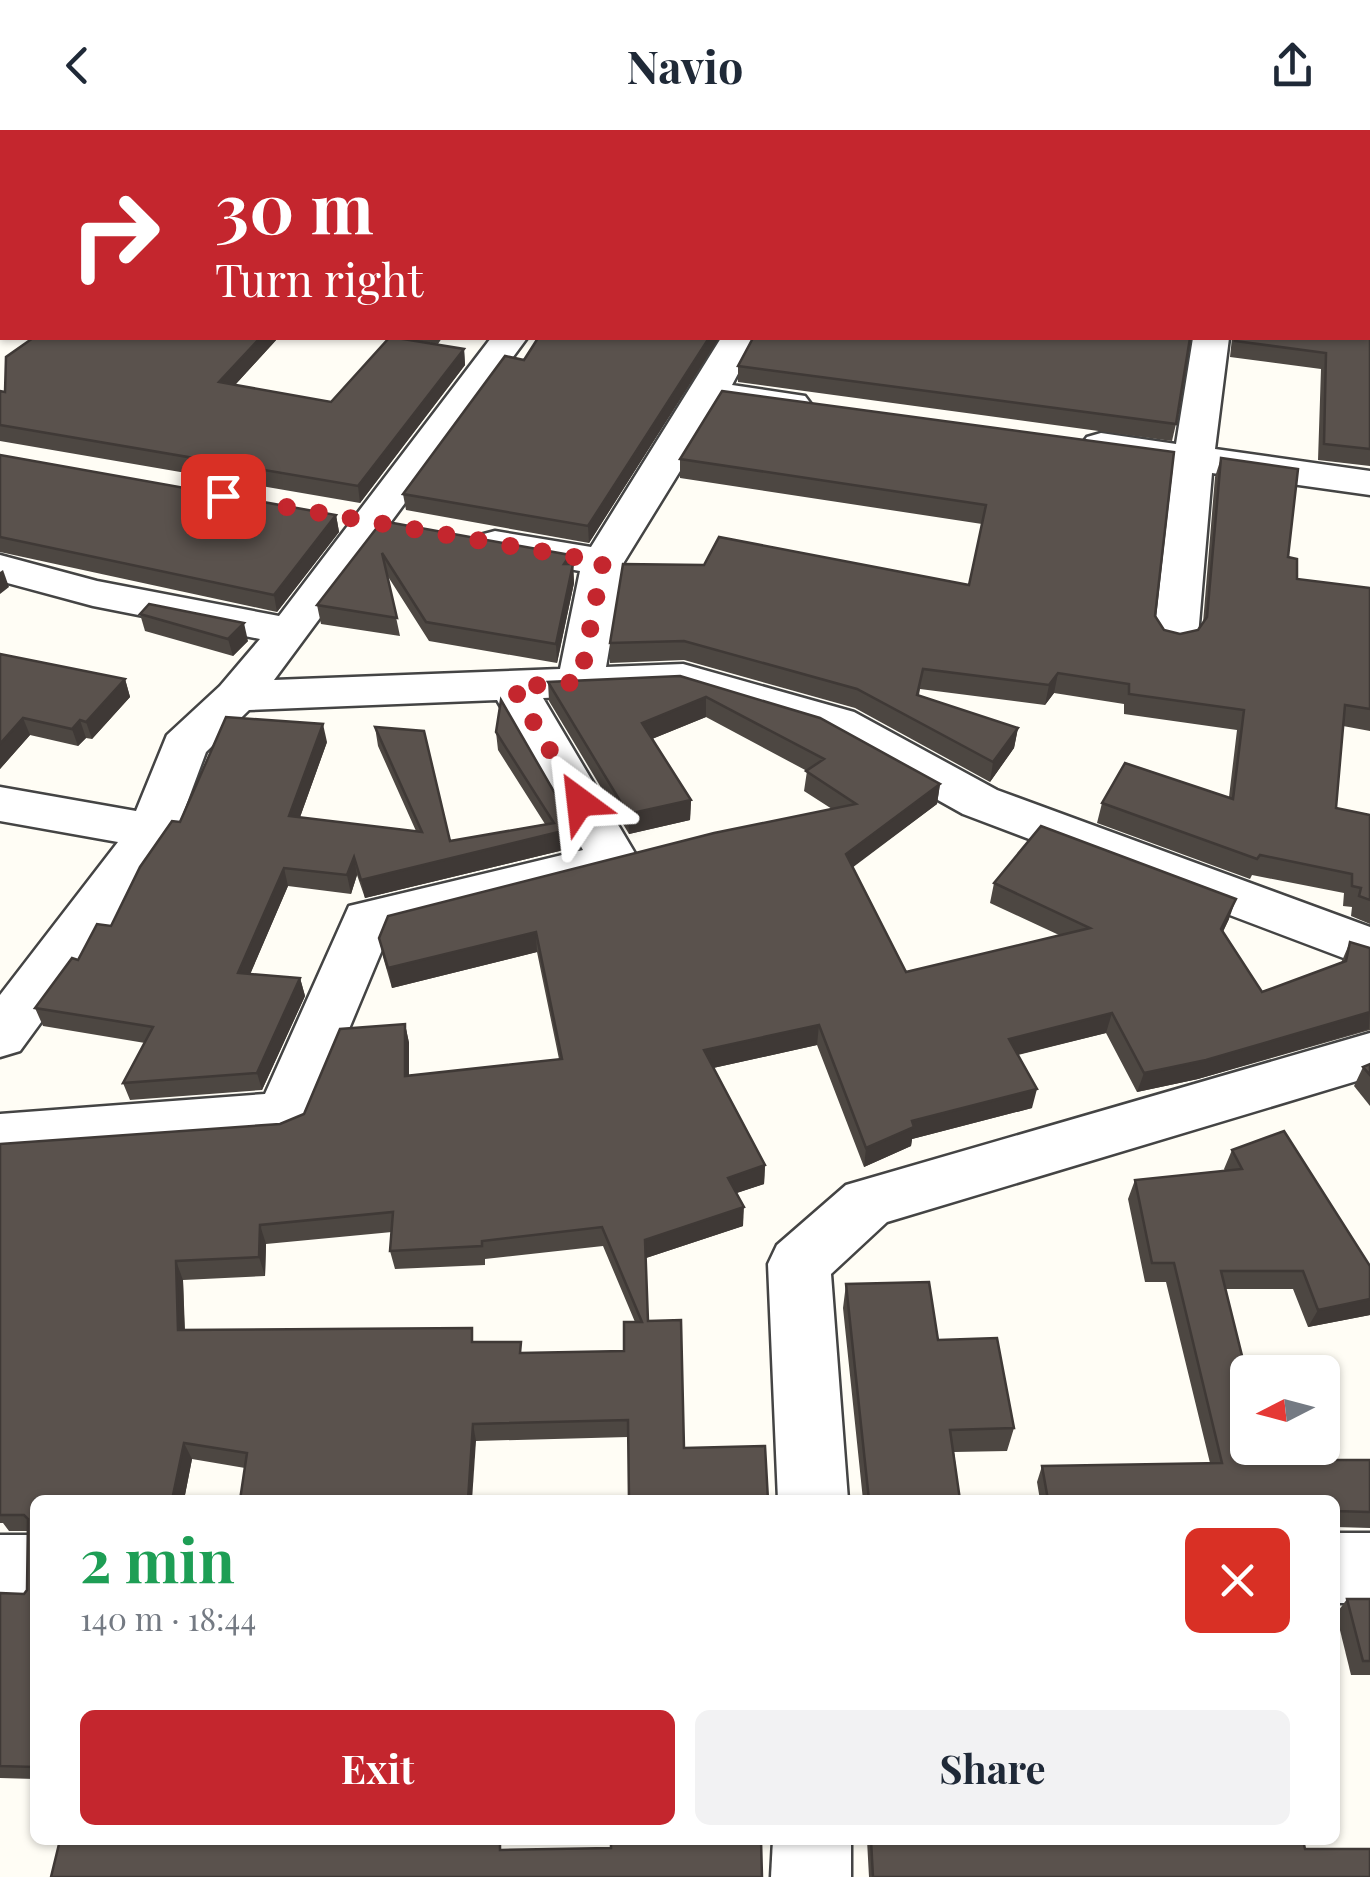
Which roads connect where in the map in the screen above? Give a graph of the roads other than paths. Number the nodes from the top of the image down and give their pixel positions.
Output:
1 (508, 340) edge
2 (738, 340) edge
3 (1211, 340) edge
4 (710, 394) junction
5 (826, 409) edge
6 (1058, 440) edge
7 (1194, 458) junction
8 (1370, 483) edge
9 (390, 527) junction
10 (603, 562) junction
11 (0, 568) edge
12 (290, 632) junction
13 (1176, 636) edge
14 (580, 682) junction
15 (513, 687) junction
16 (236, 696) junction
17 (0, 804) edge
18 (154, 831) junction
19 (1370, 948) edge
20 (0, 1036) edge
21 (1370, 1054) edge
22 (0, 1138) edge
23 (812, 1495) edge
24 (1340, 1568) edge
25 (1370, 1568) edge
26 (0, 1570) edge
27 (30, 1570) edge
28 (812, 1845) edge
29 (811, 1877) edge

1 - 9 street
2 - 4 street
3 - 7 street
4 - 5 street
4 - 10 street
6 - 7 street
7 - 8 street
7 - 13 street
9 - 10 street
9 - 12 street
10 - 14 street
11 - 12 street
12 - 16 street
14 - 15 street
14 - 19 street
15 - 16 street
15 - 22 street
16 - 18 street
17 - 18 street
18 - 20 street
21 - 23 street
24 - 25 street
26 - 27 street
28 - 29 street

